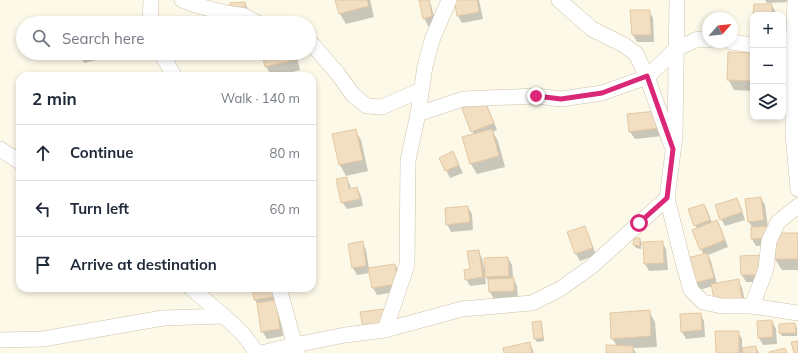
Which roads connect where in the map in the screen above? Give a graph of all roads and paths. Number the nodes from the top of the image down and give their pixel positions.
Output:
1 (151, 0) edge
2 (182, 0) edge
3 (449, 0) edge
4 (559, 0) edge
5 (677, 0) edge
6 (795, 0) edge
7 (150, 16) edge
8 (246, 16) edge
9 (702, 39) edge
10 (738, 43) edge
11 (750, 45) edge
12 (316, 48) edge
13 (676, 49) junction
14 (788, 49) edge
15 (165, 60) edge
16 (172, 72) edge
17 (647, 76) junction
18 (422, 90) junction
19 (418, 114) junction
20 (0, 149) edge
21 (673, 149) junction
22 (16, 159) edge
23 (798, 189) edge
24 (667, 198) junction
25 (798, 206) edge
26 (196, 292) edge
27 (280, 292) edge
28 (752, 306) junction
29 (798, 312) edge
30 (224, 316) junction
31 (385, 330) junction
32 (0, 340) edge
33 (296, 349) edge
34 (257, 353) edge
35 (261, 353) edge

1 - 7 street
2 - 8 street
3 - 18 street
4 - 17 street
5 - 13 street
6 - 14 street
9 - 13 street
10 - 11 street
12 - 18 street
13 - 17 street
13 - 21 street
14 - 23 street
15 - 16 street
17 - 19 street
17 - 21 street
18 - 19 street
19 - 31 street
20 - 22 street
21 - 24 street
24 - 28 street
24 - 31 street
25 - 28 street
26 - 30 street
27 - 33 street
28 - 29 street
30 - 32 street
30 - 34 street
31 - 33 street
33 - 35 street

